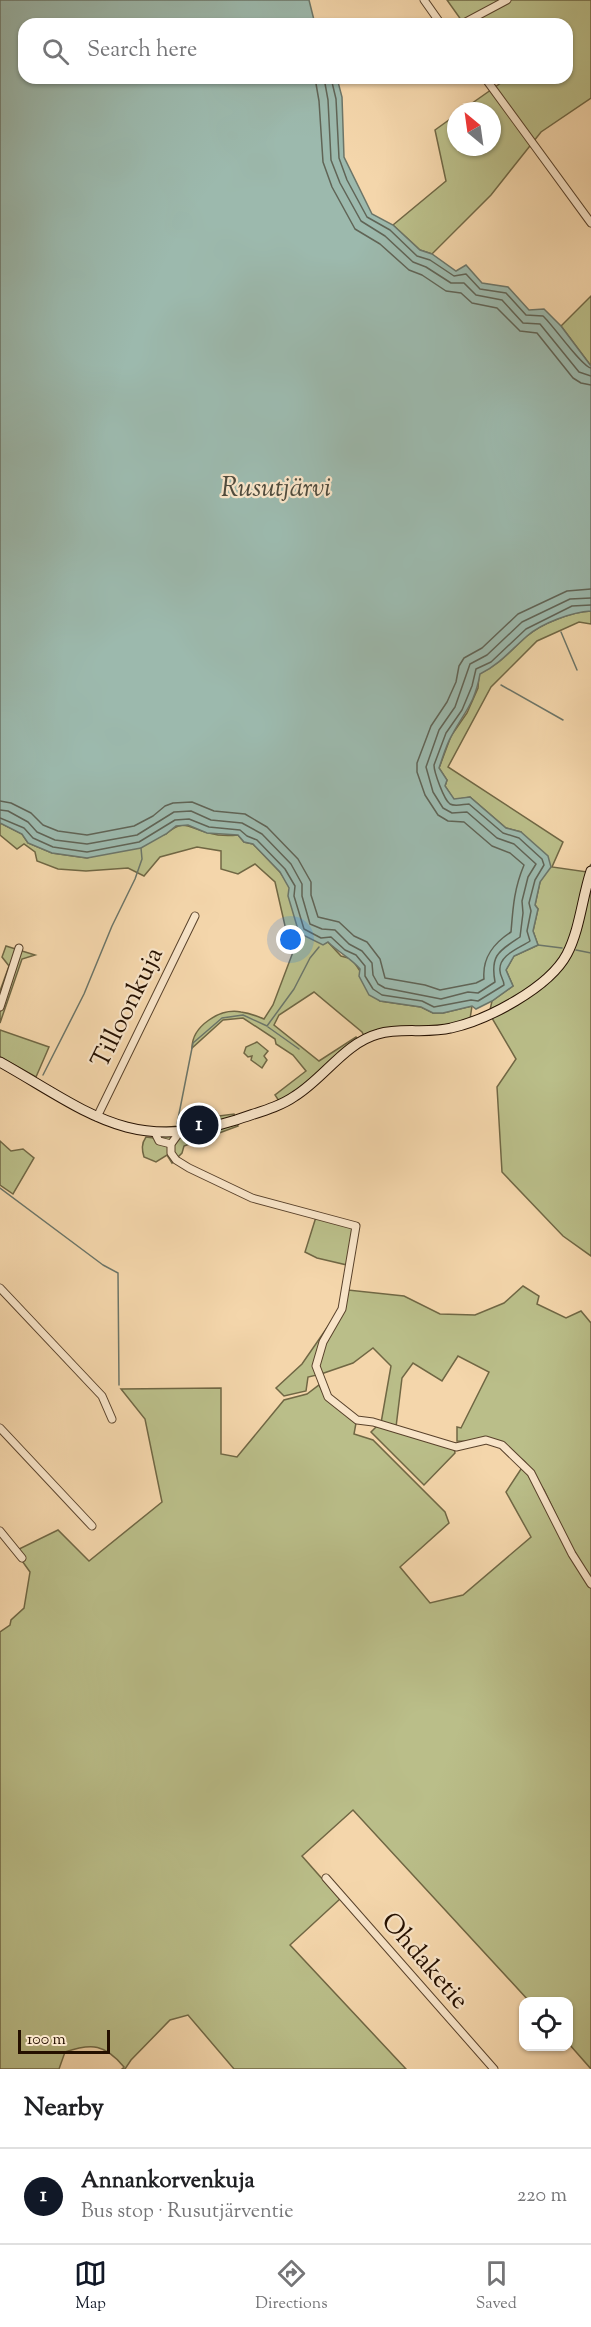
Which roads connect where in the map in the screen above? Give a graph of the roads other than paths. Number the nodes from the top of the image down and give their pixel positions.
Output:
1 (424, 0) edge
2 (507, 0) edge
3 (437, 18) edge
4 (473, 18) edge
5 (489, 84) edge
6 (591, 223) edge
7 (591, 872) edge
8 (195, 916) dead end
9 (19, 948) dead end
10 (0, 1007) edge
11 (0, 1062) edge
12 (97, 1117) junction
13 (154, 1133) junction
14 (179, 1133) junction
15 (171, 1144) junction
16 (0, 1288) edge
17 (112, 1419) dead end
18 (0, 1428) edge
19 (92, 1526) dead end
20 (0, 1531) edge
21 (22, 1558) dead end
22 (591, 1584) edge
23 (326, 1878) dead end
24 (494, 2069) edge

1 - 3 street
2 - 4 street
5 - 6 street
7 - 14 main road
8 - 12 street, Tilloonkuja
9 - 10 street
11 - 12 main road
12 - 13 main road
13 - 14 main road
13 - 15 street
14 - 15 street
15 - 22 street
16 - 17 street
18 - 19 street
20 - 21 street
23 - 24 street, Ohdaketie

